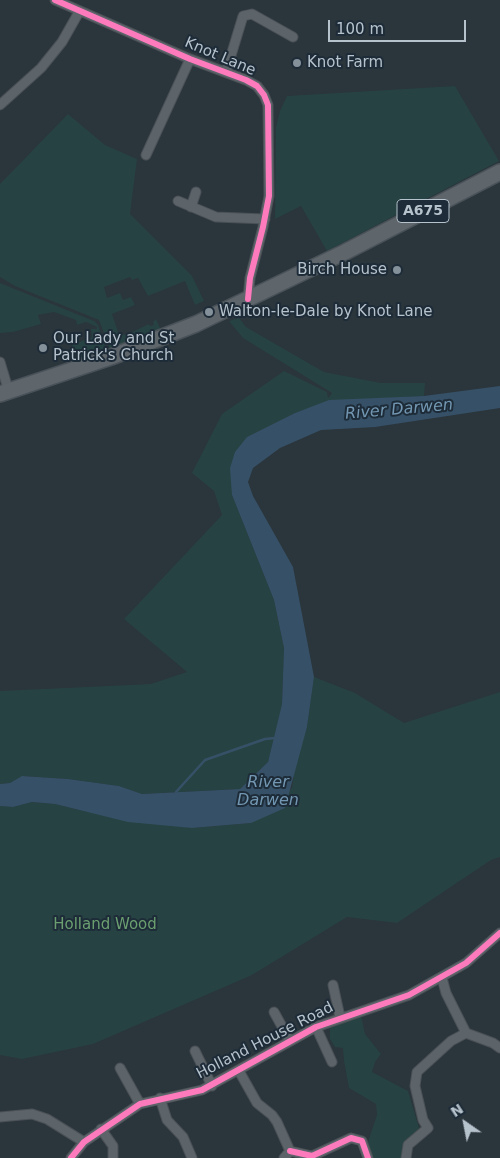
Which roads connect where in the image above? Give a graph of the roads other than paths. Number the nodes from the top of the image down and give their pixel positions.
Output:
1 (55, 0) edge
2 (66, 3) edge
3 (79, 12) junction
4 (293, 37) dead end
5 (190, 59) junction
6 (226, 72) junction
7 (0, 105) edge
8 (146, 155) dead end
9 (500, 172) edge
10 (196, 192) dead end
11 (178, 200) dead end
12 (191, 207) junction
13 (265, 218) junction
14 (248, 299) junction
15 (0, 362) edge
16 (4, 393) edge
17 (500, 933) edge
18 (442, 978) junction
19 (333, 985) dead end
20 (274, 1012) dead end
21 (340, 1017) junction
22 (316, 1027) junction
23 (466, 1033) junction
24 (290, 1041) junction
25 (500, 1048) edge
26 (195, 1051) dead end
27 (332, 1062) dead end
28 (120, 1068) dead end
29 (238, 1071) junction
30 (212, 1086) junction
31 (160, 1098) junction
32 (140, 1104) junction
33 (0, 1116) edge
34 (100, 1129) junction
35 (84, 1142) junction
36 (290, 1151) junction
37 (71, 1158) edge
38 (112, 1158) edge
39 (192, 1158) edge
40 (284, 1158) edge
41 (368, 1158) edge
42 (406, 1158) edge

1 - 2 street, Knot Lane
2 - 3 street, Knot Lane
3 - 5 street, Knot Lane
3 - 7 street
4 - 6 street
5 - 6 street, Knot Lane
5 - 8 street
6 - 13 street, Knot Lane
9 - 14 main road, A675
10 - 12 street
11 - 12 street
12 - 13 street
13 - 14 street, Knot Lane
14 - 16 main road, A675
15 - 16 street
17 - 18 street, Holland House Road
18 - 21 street, Holland House Road
18 - 23 street
19 - 21 street
20 - 24 street
21 - 22 street, Holland House Road
22 - 24 street, Holland House Road
22 - 27 street
23 - 25 street
23 - 42 street
24 - 29 street, Holland House Road
26 - 30 street
28 - 32 street
29 - 30 street, Holland House Road
29 - 36 street
30 - 31 street, Holland House Road
31 - 32 street, Holland House Road
31 - 39 street
32 - 34 street, Holland House Road
33 - 35 street
34 - 35 street, Holland House Road
34 - 38 street
35 - 37 street, Holland House Road
36 - 40 street
36 - 41 street

